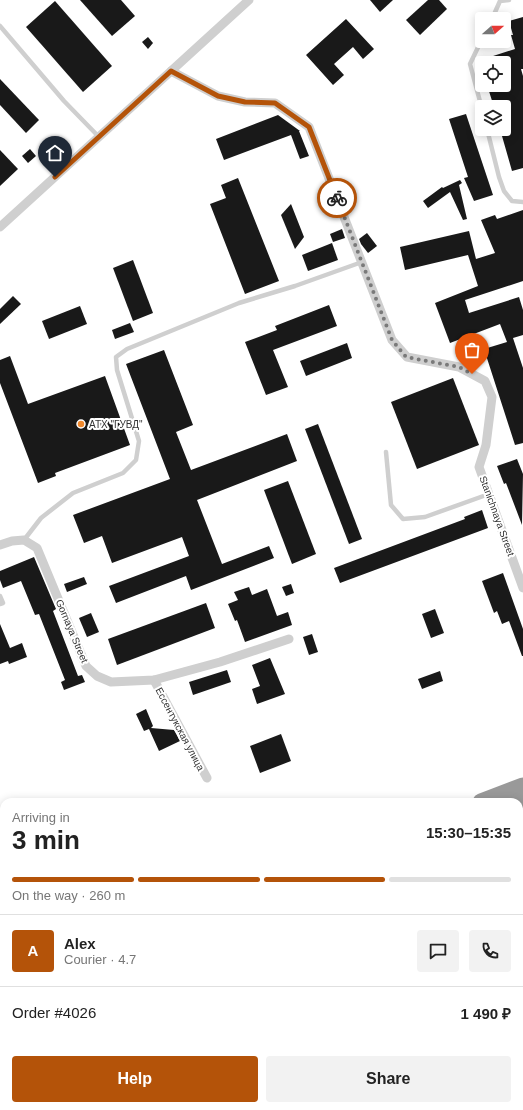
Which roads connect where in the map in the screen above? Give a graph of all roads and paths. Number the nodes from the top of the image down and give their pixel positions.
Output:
1 (249, 0) edge
2 (509, 0) edge
3 (495, 12) edge
4 (0, 26) edge
5 (478, 48) edge
6 (171, 71) junction
7 (480, 100) edge
8 (489, 136) edge
9 (99, 138) junction
10 (523, 202) edge
11 (0, 227) edge
12 (362, 262) junction
13 (386, 452) dead end
14 (489, 494) junction
15 (24, 540) junction
16 (0, 545) edge
17 (523, 588) edge
18 (0, 596) edge
19 (0, 604) edge
20 (289, 639) dead end
21 (154, 680) junction
22 (207, 778) dead end
23 (523, 786) edge
24 (492, 798) edge

1 - 6 street
2 - 3 lane
4 - 9 lane
5 - 7 lane
6 - 9 street
6 - 12 street, Stanichnaya Street
8 - 10 lane
9 - 11 street
12 - 14 street, Stanichnaya Street
12 - 15 lane
13 - 14 lane
14 - 17 street, Stanichnaya Street
15 - 16 street
15 - 21 street, Gornaya Street
18 - 19 lane
20 - 21 street, Gornaya Street
21 - 22 street, Ессентукская улица
23 - 24 highway

